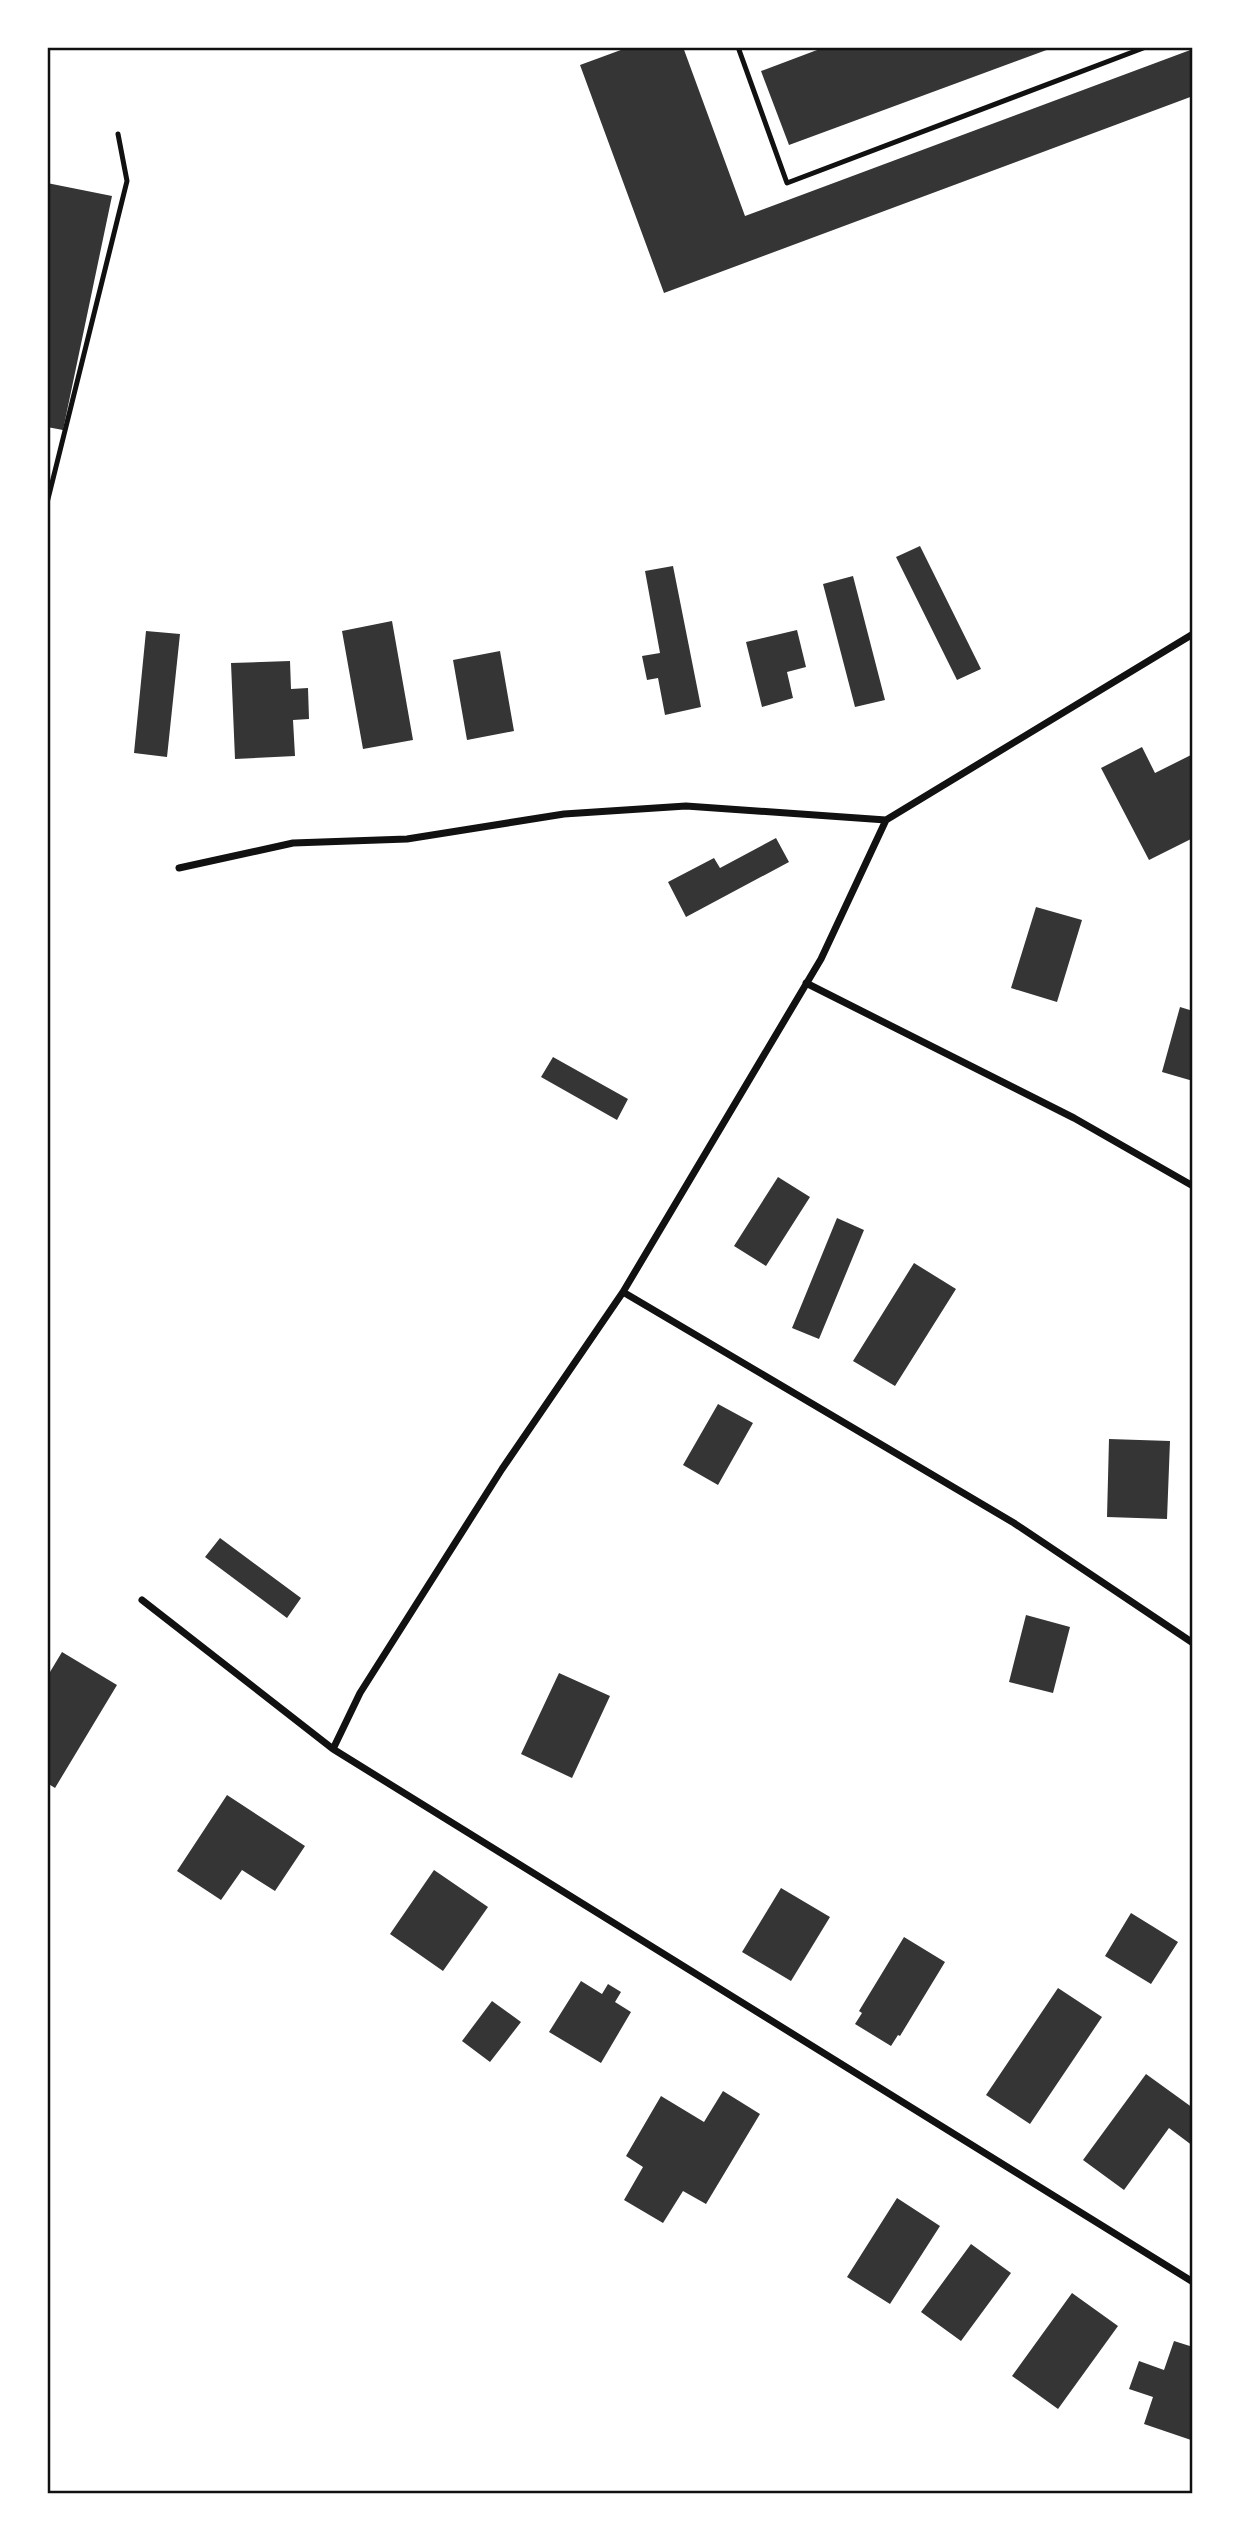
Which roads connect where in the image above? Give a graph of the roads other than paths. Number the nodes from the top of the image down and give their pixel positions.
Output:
1 (747, 47) edge
2 (1146, 47) edge
3 (738, 49) edge
4 (118, 134) dead end
5 (47, 503) edge
6 (1193, 634) edge
7 (886, 820) junction
8 (179, 868) dead end
9 (806, 983) junction
10 (1193, 1186) edge
11 (623, 1292) junction
12 (142, 1600) dead end
13 (1193, 1643) edge
14 (333, 1749) junction
15 (1193, 2282) edge

1 - 3 lane
2 - 3 lane
4 - 5 lane
6 - 7 street
7 - 8 street
7 - 9 street
9 - 10 street
9 - 11 street
11 - 13 street
11 - 14 street
12 - 14 street
14 - 15 street

